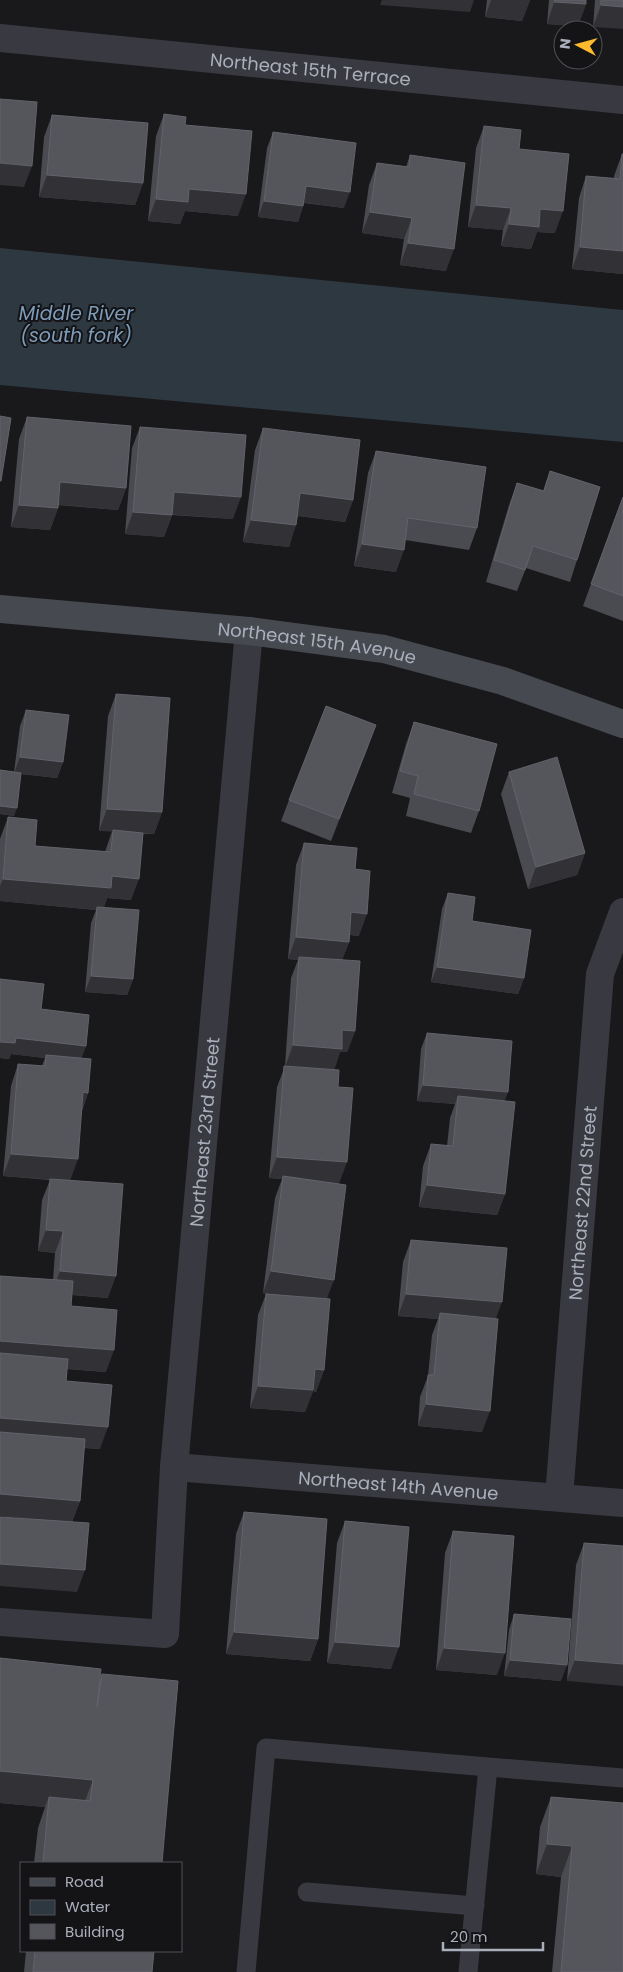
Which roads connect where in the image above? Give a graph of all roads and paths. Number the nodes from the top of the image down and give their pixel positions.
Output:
1 (0, 38) edge
2 (623, 100) edge
3 (0, 609) edge
4 (249, 631) junction
5 (623, 724) edge
6 (623, 912) edge
7 (174, 1467) junction
8 (559, 1497) junction
9 (623, 1503) edge
10 (0, 1622) edge
11 (488, 1766) junction
12 (623, 1778) edge
13 (307, 1892) dead end
14 (474, 1906) junction
15 (246, 1972) edge
16 (468, 1972) edge

1 - 2 street, Northeast 15th Terrace
3 - 4 street, Northeast 15th Avenue
4 - 5 street, Northeast 15th Avenue
4 - 7 street, Northeast 23rd Street
6 - 8 street, Northeast 22nd Street
7 - 8 street, Northeast 14th Avenue
7 - 10 street, Northeast 23rd Street
8 - 9 street, Northeast 14th Avenue
11 - 12 lane
11 - 14 lane
11 - 15 lane
13 - 14 lane
14 - 16 lane

